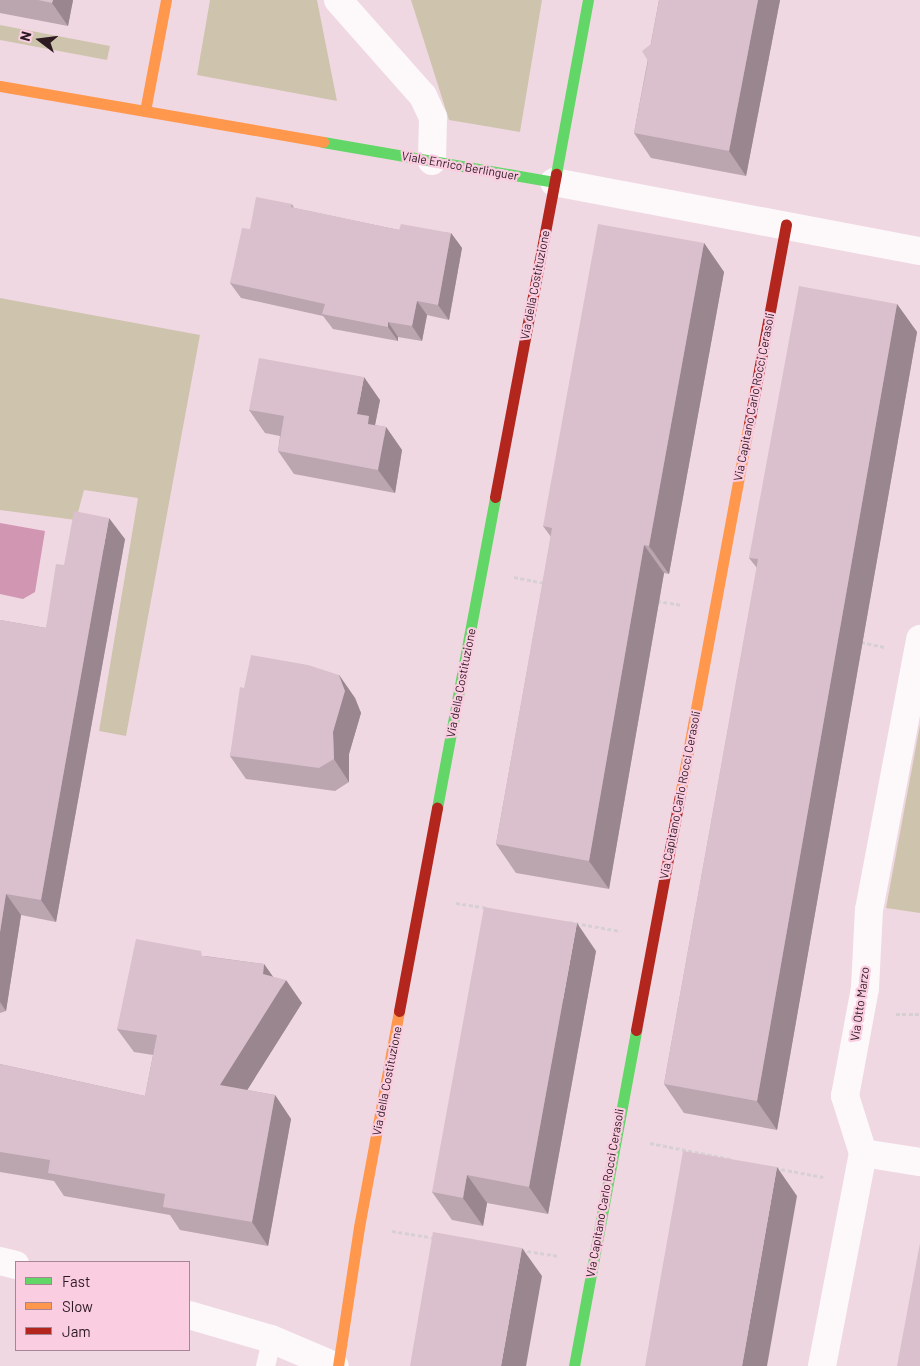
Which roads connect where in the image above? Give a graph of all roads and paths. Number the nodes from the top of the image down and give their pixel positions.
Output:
1 (166, 0) edge
2 (338, 0) edge
3 (588, 0) edge
4 (0, 86) edge
5 (146, 111) junction
6 (432, 161) junction
7 (554, 182) junction
8 (786, 224) junction
9 (920, 251) edge
10 (920, 639) edge
11 (421, 897) junction
12 (489, 909) edge
13 (566, 922) edge
14 (653, 936) junction
15 (615, 1136) junction
16 (863, 1153) junction
17 (731, 1159) edge
18 (920, 1162) edge
19 (769, 1167) edge
20 (856, 1184) junction
21 (359, 1227) junction
22 (437, 1238) edge
23 (515, 1249) edge
24 (0, 1260) edge
25 (593, 1260) junction
26 (15, 1265) edge
27 (190, 1315) edge
28 (271, 1339) junction
29 (265, 1366) edge
30 (336, 1366) edge
31 (574, 1366) edge
32 (822, 1366) edge

1 - 5 street
2 - 6 street
3 - 7 street, Via della Costituzione
4 - 5 street, Viale Enrico Berlinguer
5 - 6 street, Viale Enrico Berlinguer
6 - 7 street, Viale Enrico Berlinguer
7 - 8 street, Viale Enrico Berlinguer
7 - 11 street, Via della Costituzione
8 - 9 street, Viale Enrico Berlinguer
8 - 14 street, Via Capitano Carlo Rocci Cerasoli
10 - 16 street, Via Otto Marzo
11 - 12 path
11 - 21 street, Via della Costituzione
13 - 14 path
14 - 15 street, Via Capitano Carlo Rocci Cerasoli
15 - 17 path
15 - 25 street, Via Capitano Carlo Rocci Cerasoli
16 - 18 street
16 - 20 street
19 - 20 path
20 - 32 street
21 - 22 path
21 - 30 street, Via della Costituzione
23 - 25 path
24 - 26 street
25 - 31 street, Via Capitano Carlo Rocci Cerasoli
27 - 28 street
28 - 29 lane
28 - 30 street

